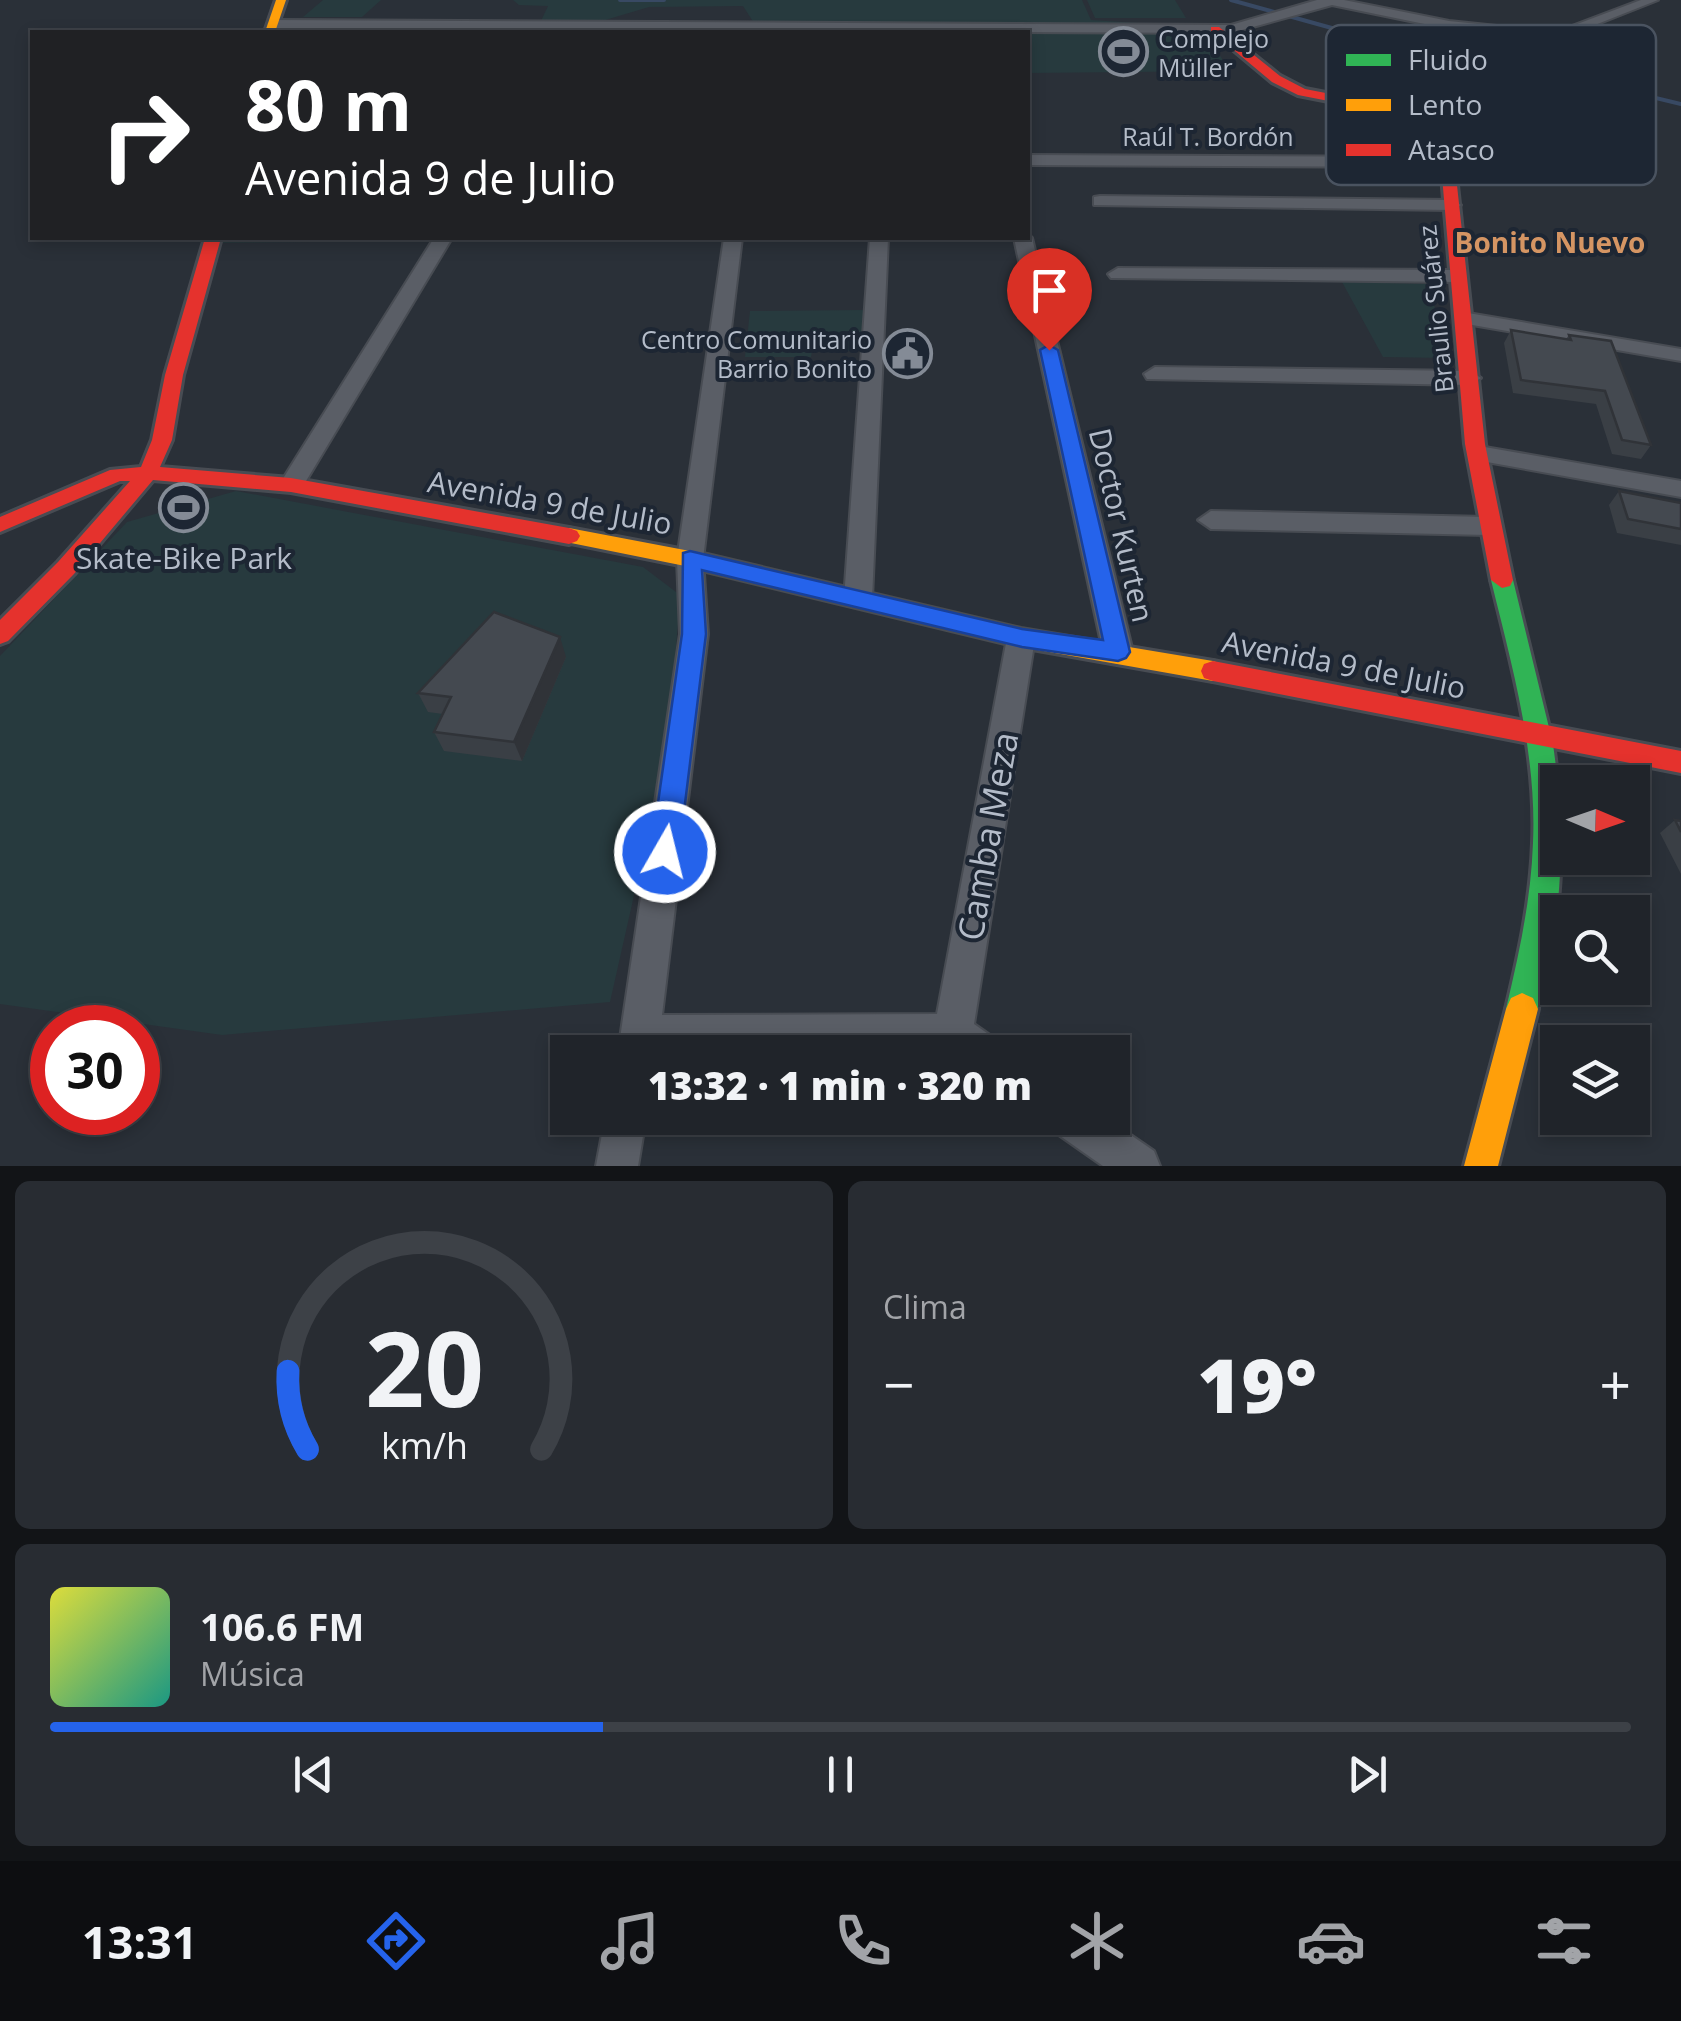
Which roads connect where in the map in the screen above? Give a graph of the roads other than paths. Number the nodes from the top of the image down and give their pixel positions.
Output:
1 (282, 0) edge
2 (1652, 0) edge
3 (1330, 1) edge
4 (782, 24) edge
5 (1449, 25) edge
6 (1586, 25) edge
7 (272, 28) edge
8 (567, 28) edge
9 (670, 29) edge
10 (1215, 29) junction
11 (964, 30) edge
12 (1326, 97) edge
13 (1030, 160) edge
14 (1326, 161) edge
15 (1450, 185) edge
16 (1100, 202) dead end
17 (1452, 205) junction
18 (212, 240) edge
19 (442, 240) edge
20 (733, 240) edge
21 (879, 240) edge
22 (1023, 240) edge
23 (1118, 274) dead end
24 (1456, 276) junction
25 (1462, 318) junction
26 (1681, 355) edge
27 (1155, 374) dead end
28 (1470, 378) junction
29 (1479, 454) junction
30 (148, 472) junction
31 (291, 485) junction
32 (1681, 489) edge
33 (1210, 520) dead end
34 (0, 525) edge
35 (1488, 526) junction
36 (690, 559) junction
37 (858, 598) junction
38 (0, 634) edge
39 (1022, 638) junction
40 (1118, 652) junction
41 (1541, 732) junction
42 (1681, 762) edge
43 (640, 1035) edge
44 (968, 1035) edge
45 (623, 1135) edge
46 (1096, 1135) edge
47 (617, 1166) edge
48 (1140, 1166) edge
49 (1481, 1166) edge

1 - 7 main road
2 - 6 street
3 - 5 street
3 - 10 street
4 - 9 street
4 - 11 street
7 - 8 street
8 - 9 street
10 - 11 street
10 - 12 main road, Braulio Suárez
13 - 14 street, Raúl T. Bordón
15 - 17 main road, Braulio Suárez
16 - 17 street
17 - 24 main road, Braulio Suárez
18 - 30 main road
19 - 31 street
20 - 36 street
21 - 37 street
22 - 40 street, Doctor Kurten
23 - 24 street
24 - 25 main road, Braulio Suárez
25 - 26 street
25 - 28 main road, Braulio Suárez
27 - 28 street
28 - 29 main road, Braulio Suárez
29 - 32 street
29 - 35 main road, Braulio Suárez
30 - 31 main road, Avenida 9 de Julio
30 - 34 main road, Avenida 9 de Julio
30 - 38 main road
31 - 36 main road, Avenida 9 de Julio
33 - 35 street
35 - 41 main road, Braulio Suárez
36 - 37 main road, Avenida 9 de Julio
36 - 43 street
37 - 39 main road, Avenida 9 de Julio
39 - 40 main road, Avenida 9 de Julio
39 - 44 street, Camba Meza
40 - 41 main road, Avenida 9 de Julio
41 - 42 main road, Avenida 9 de Julio
41 - 49 main road, Braulio Suárez
45 - 47 street
46 - 48 street

